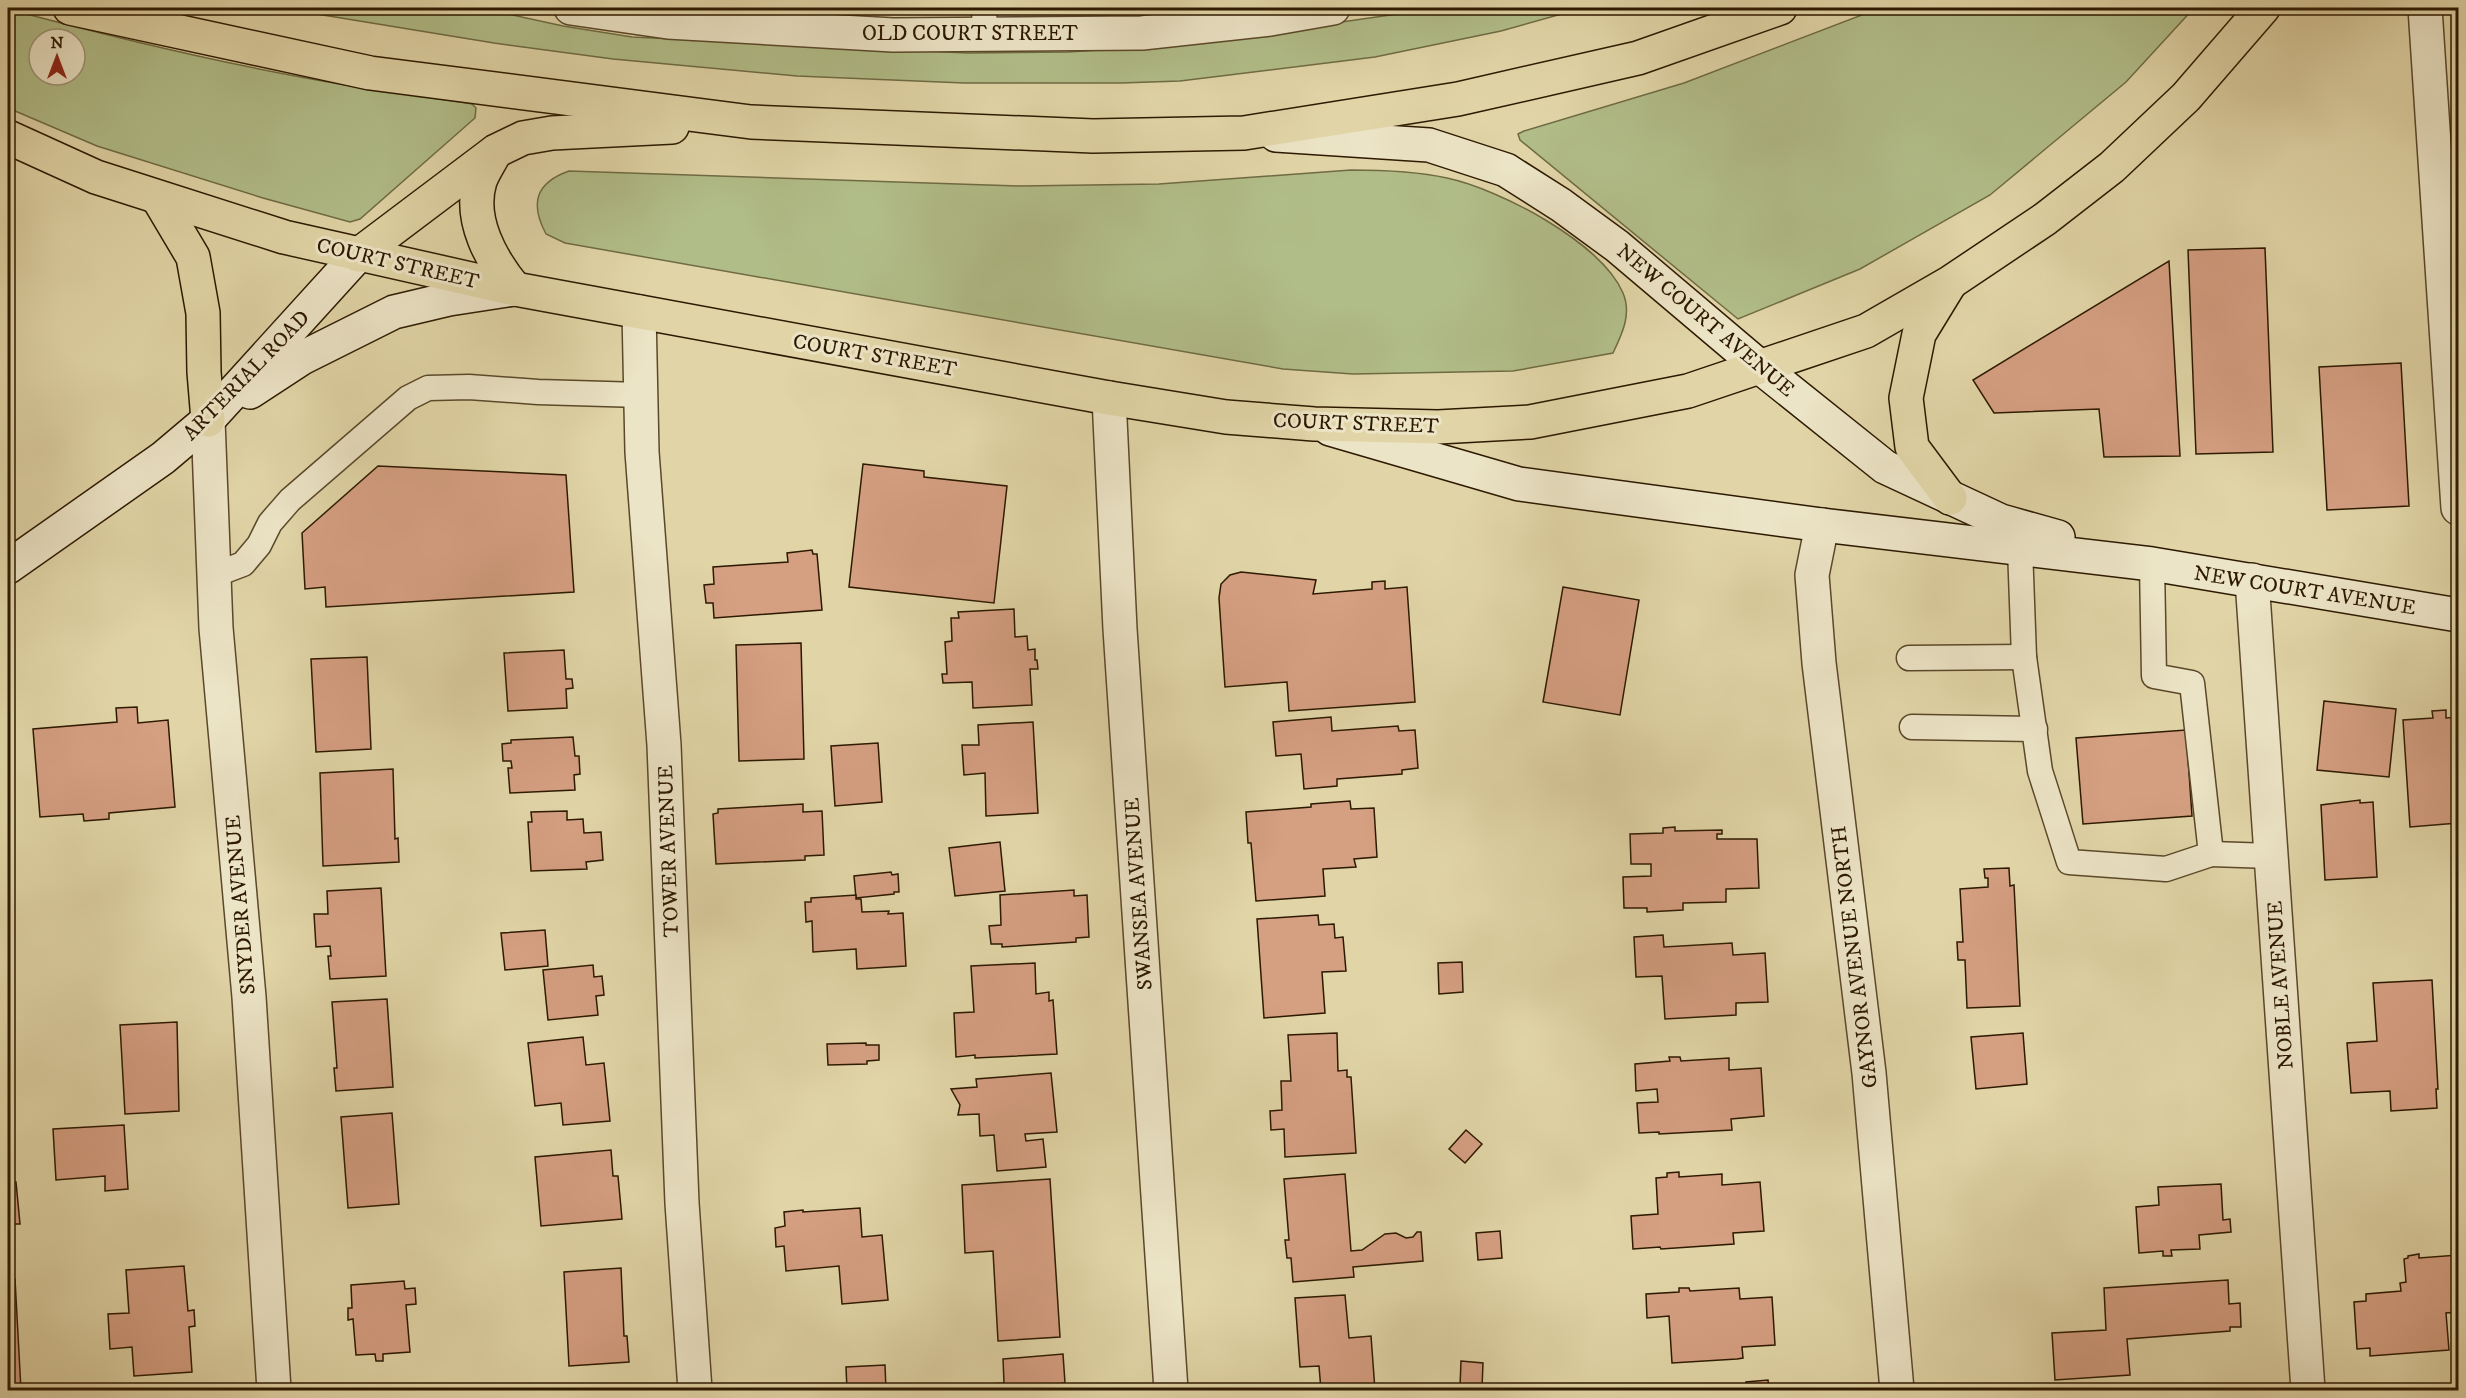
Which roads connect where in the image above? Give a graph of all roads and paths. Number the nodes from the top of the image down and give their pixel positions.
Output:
1 (70, 8) edge
2 (571, 8) edge
3 (1333, 8) edge
4 (1780, 8) edge
5 (2263, 8) edge
6 (2425, 8) edge
7 (1296, 11) edge
8 (690, 16) edge
9 (985, 21) edge
10 (751, 122) junction
11 (1244, 133) junction
12 (8, 137) edge
13 (496, 151) junction
14 (158, 198) junction
15 (358, 255) junction
16 (1952, 282) junction
17 (515, 289) junction
18 (639, 312) junction
19 (1760, 367) junction
20 (641, 395) junction
21 (1108, 398) junction
22 (208, 420) junction
23 (1314, 424) junction
24 (1950, 498) junction
25 (2458, 508) edge
26 (1822, 525) junction
27 (2020, 548) junction
28 (2151, 564) junction
29 (8, 567) edge
30 (214, 576) junction
31 (2252, 580) junction
32 (2458, 615) edge
33 (2024, 657) junction
34 (1909, 658) dead end
35 (1912, 727) dead end
36 (2035, 729) junction
37 (2211, 854) junction
38 (2271, 856) junction
39 (274, 1390) edge
40 (696, 1390) edge
41 (1171, 1390) edge
42 (1897, 1390) edge
43 (2308, 1390) edge

1 - 10 main road
2 - 8 street, OLD COURT STREET
3 - 7 street, OLD COURT STREET
4 - 11 main road
5 - 16 main road, COURT STREET
6 - 25 street
7 - 9 street, OLD COURT STREET
8 - 9 street, OLD COURT STREET
10 - 11 main road
10 - 13 main road
11 - 19 street, NEW COURT AVENUE
12 - 14 main road, COURT STREET
13 - 15 main road
13 - 17 main road
14 - 15 main road, COURT STREET
14 - 22 main road
15 - 17 main road, COURT STREET
15 - 22 street, ARTERIAL ROAD
16 - 19 main road, COURT STREET
16 - 24 main road
17 - 18 main road, COURT STREET
17 - 22 street
18 - 20 street, TOWER AVENUE
18 - 21 main road, COURT STREET
19 - 23 main road, COURT STREET
19 - 24 street, NEW COURT AVENUE
20 - 30 lane
20 - 40 street, TOWER AVENUE
21 - 23 main road, COURT STREET
21 - 41 street, SWANSEA AVENUE
22 - 29 street, ARTERIAL ROAD
22 - 30 street, SNYDER AVENUE
23 - 26 street, NEW COURT AVENUE
24 - 28 street, NEW COURT AVENUE
26 - 27 street, NEW COURT AVENUE
26 - 42 street, GAYNOR AVENUE NORTH
27 - 28 street, NEW COURT AVENUE
27 - 33 lane
28 - 31 street, NEW COURT AVENUE
28 - 37 lane
30 - 39 street, SNYDER AVENUE
31 - 32 street, NEW COURT AVENUE
31 - 38 street, NOBLE AVENUE
33 - 34 lane
33 - 36 lane
35 - 36 lane
36 - 37 lane
37 - 38 lane
38 - 43 street, NOBLE AVENUE

